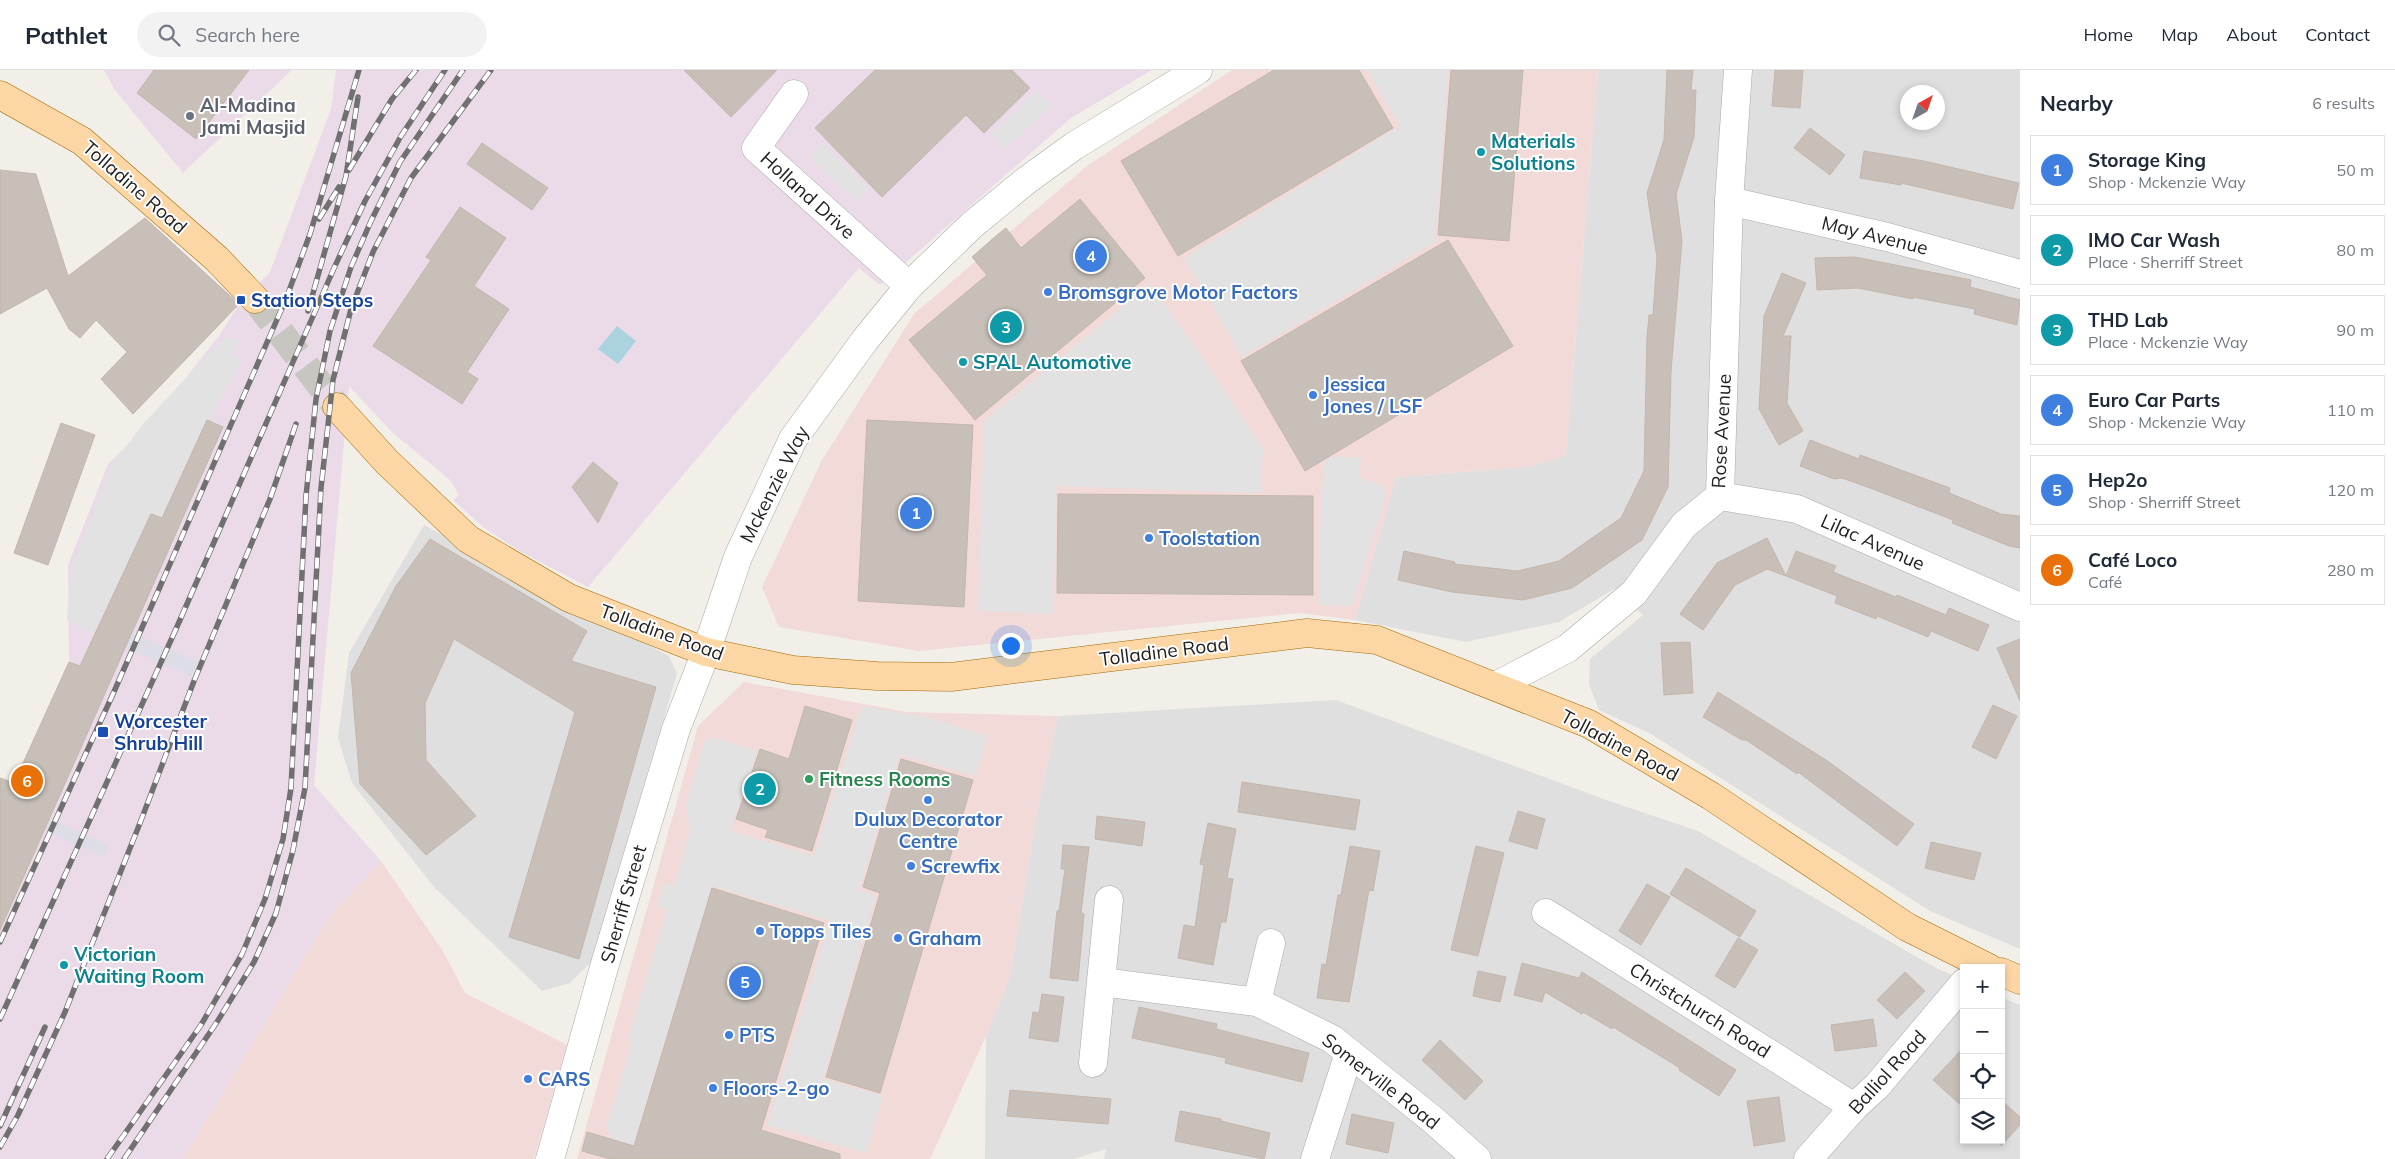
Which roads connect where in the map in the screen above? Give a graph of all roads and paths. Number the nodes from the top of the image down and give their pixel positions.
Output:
1 (1198, 70) edge
2 (1738, 70) edge
3 (794, 94) dead end
4 (0, 95) edge
5 (1729, 201) junction
6 (2020, 274) edge
7 (909, 286) junction
8 (254, 299) tunnel mouth
9 (338, 407) tunnel mouth
10 (1720, 496) junction
11 (2020, 607) edge
12 (706, 652) junction
13 (1496, 686) junction
14 (1109, 900) dead end
15 (1546, 913) dead end
16 (1271, 943) dead end
17 (1970, 964) edge
18 (2005, 976) edge
19 (2020, 980) edge
20 (1102, 982) junction
21 (1960, 995) edge
22 (1257, 1002) junction
23 (1348, 1053) junction
24 (1093, 1063) dead end
25 (1854, 1107) junction
26 (550, 1159) edge
27 (1315, 1159) edge
28 (1477, 1159) edge
29 (1808, 1159) edge

1 - 7 street, Mckenzie Way
2 - 5 street, Rose Avenue
3 - 7 street, Holland Drive
4 - 8 main road, Tolladine Road
5 - 6 street, May Avenue
5 - 10 street, Rose Avenue
7 - 12 street, Mckenzie Way
9 - 12 main road, Tolladine Road
10 - 11 street, Lilac Avenue
10 - 13 street, Rose Avenue
12 - 13 main road, Tolladine Road
12 - 26 street, Sherriff Street
13 - 17 main road, Tolladine Road
14 - 20 street
15 - 25 street, Christchurch Road
16 - 22 street
18 - 19 main road, Tolladine Road
20 - 22 street, Somerville Road
20 - 24 street
21 - 25 street, Balliol Road
22 - 23 street, Somerville Road
23 - 27 street
23 - 28 street, Somerville Road
25 - 29 street, Balliol Road

